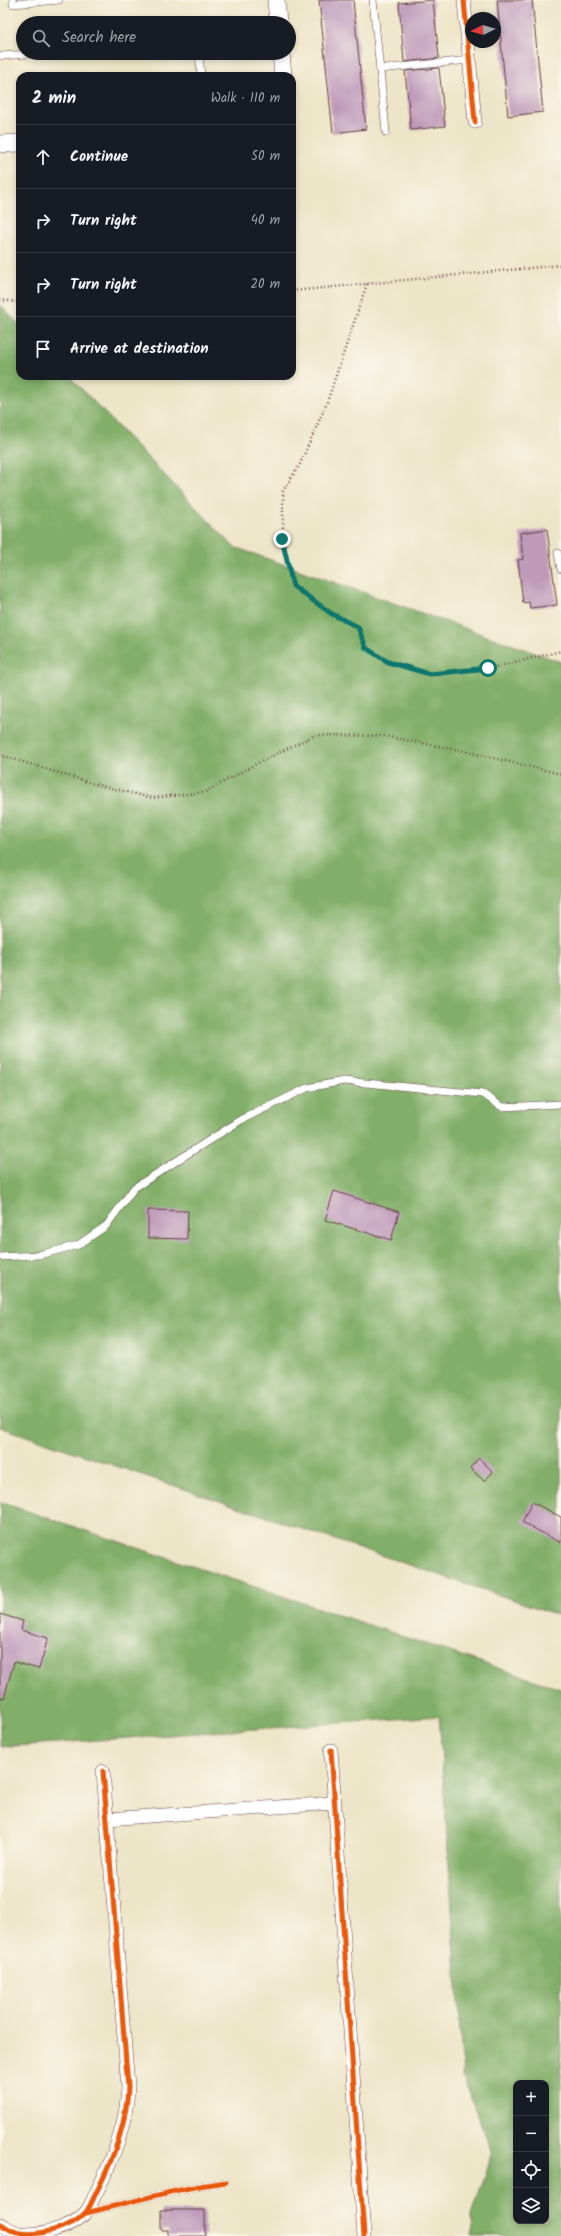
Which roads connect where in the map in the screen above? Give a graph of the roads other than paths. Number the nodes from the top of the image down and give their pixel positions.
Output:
1 (13, 0) edge
2 (59, 0) edge
3 (276, 0) edge
4 (373, 0) edge
5 (464, 0) edge
6 (277, 16) edge
7 (16, 55) edge
8 (0, 56) edge
9 (200, 60) edge
10 (281, 60) edge
11 (470, 60) junction
12 (380, 69) junction
13 (201, 72) edge
14 (282, 72) edge
15 (475, 122) dead end
16 (386, 132) dead end
17 (16, 143) edge
18 (0, 144) edge
19 (558, 553) dead end
20 (561, 569) edge
21 (561, 1104) edge
22 (0, 1257) edge
23 (331, 1750) dead end
24 (104, 1771) dead end
25 (334, 1803) junction
26 (107, 1819) junction
27 (226, 2182) dead end
28 (86, 2212) junction
29 (0, 2224) edge
30 (364, 2236) edge

1 - 2 lane
3 - 6 street
4 - 12 lane
5 - 11 street
7 - 8 lane
9 - 13 lane
10 - 14 street
11 - 12 lane
11 - 15 street
12 - 16 lane
17 - 18 street
19 - 20 lane
21 - 22 lane
23 - 25 street
24 - 26 street
25 - 26 street
25 - 30 street
26 - 28 street
27 - 28 lane
28 - 29 street

